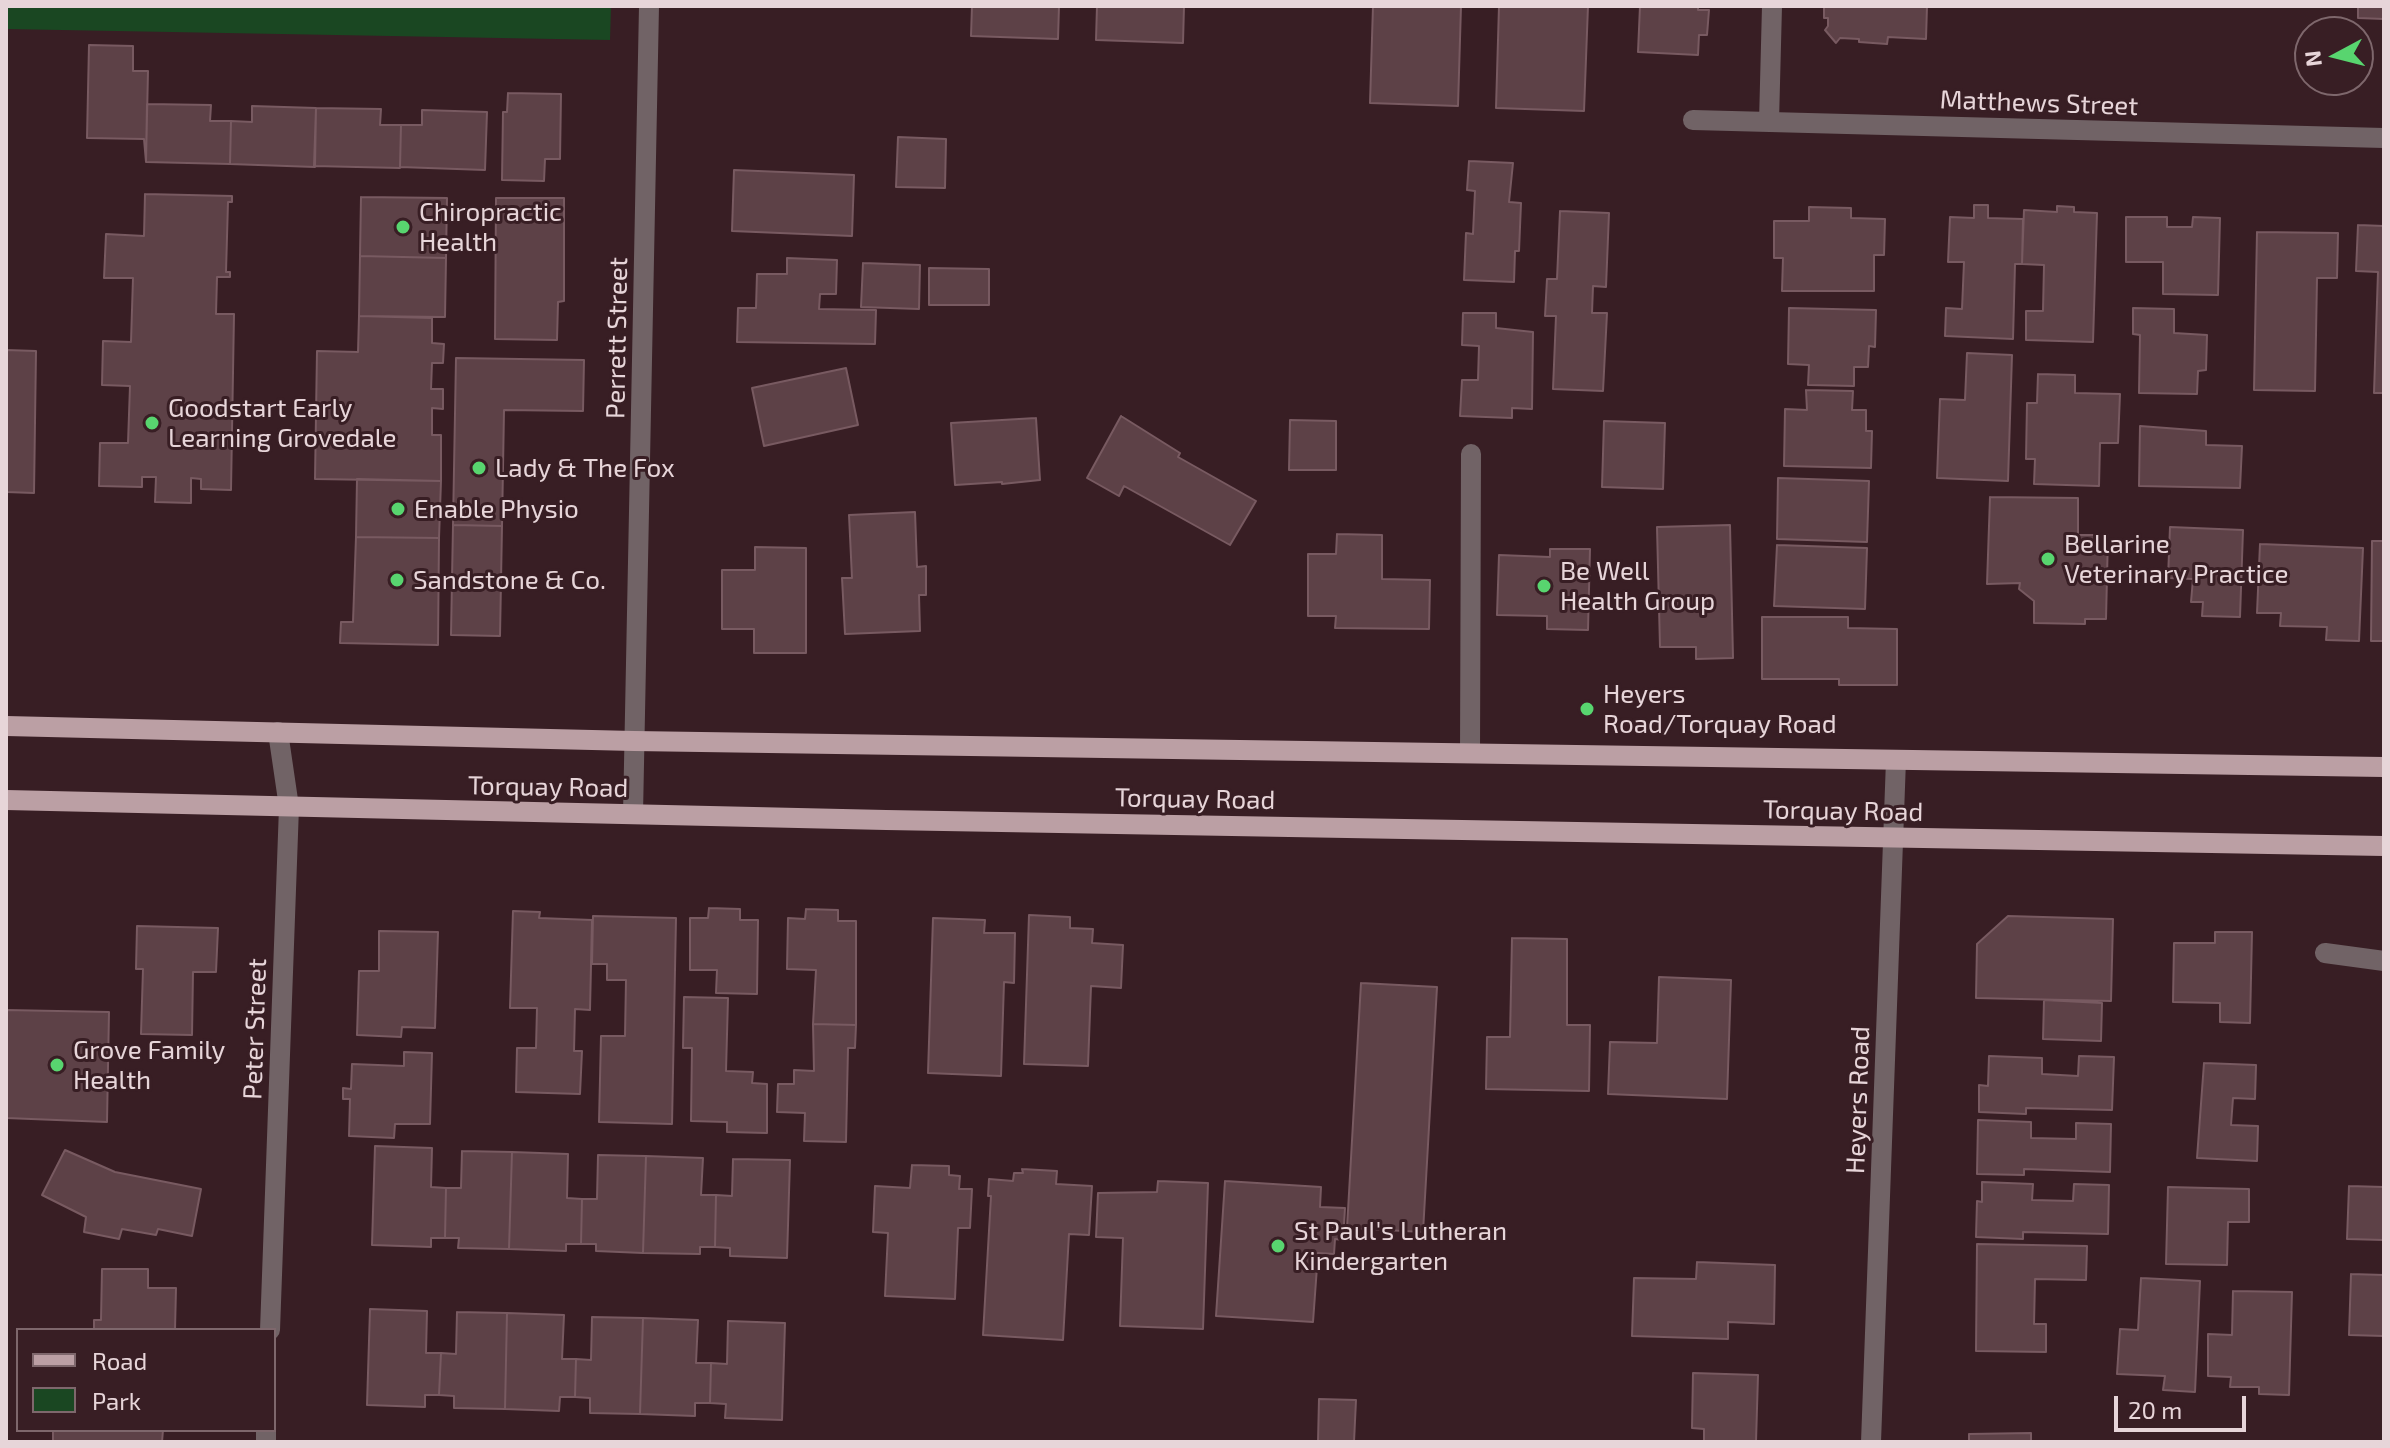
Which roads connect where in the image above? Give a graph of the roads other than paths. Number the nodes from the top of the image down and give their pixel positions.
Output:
1 (649, 6) edge
2 (1772, 6) edge
3 (1693, 120) dead end
4 (1769, 122) junction
5 (2384, 138) edge
6 (1471, 454) dead end
7 (6, 726) edge
8 (278, 732) junction
9 (634, 741) junction
10 (1470, 753) junction
11 (1896, 760) junction
12 (2384, 767) edge
13 (6, 800) edge
14 (289, 807) junction
15 (633, 814) junction
16 (1893, 838) junction
17 (2384, 846) edge
18 (2325, 953) dead end
19 (2384, 961) edge
20 (270, 1328) edge
21 (1871, 1442) edge

1 - 9 street, Perrett Street
2 - 4 street
3 - 4 street, Matthews Street
4 - 5 street, Matthews Street
6 - 10 street
7 - 8 main road, Torquay Road
8 - 9 main road, Torquay Road
8 - 14 street, Peter Street
9 - 10 main road, Torquay Road
9 - 15 street, Perrett Street
10 - 11 main road, Torquay Road
11 - 12 main road, Torquay Road
11 - 16 street, Heyers Road
13 - 14 main road, Torquay Road
14 - 15 main road, Torquay Road
14 - 20 street, Peter Street
15 - 16 main road, Torquay Road
16 - 17 main road, Torquay Road
16 - 21 street, Heyers Road
18 - 19 street

